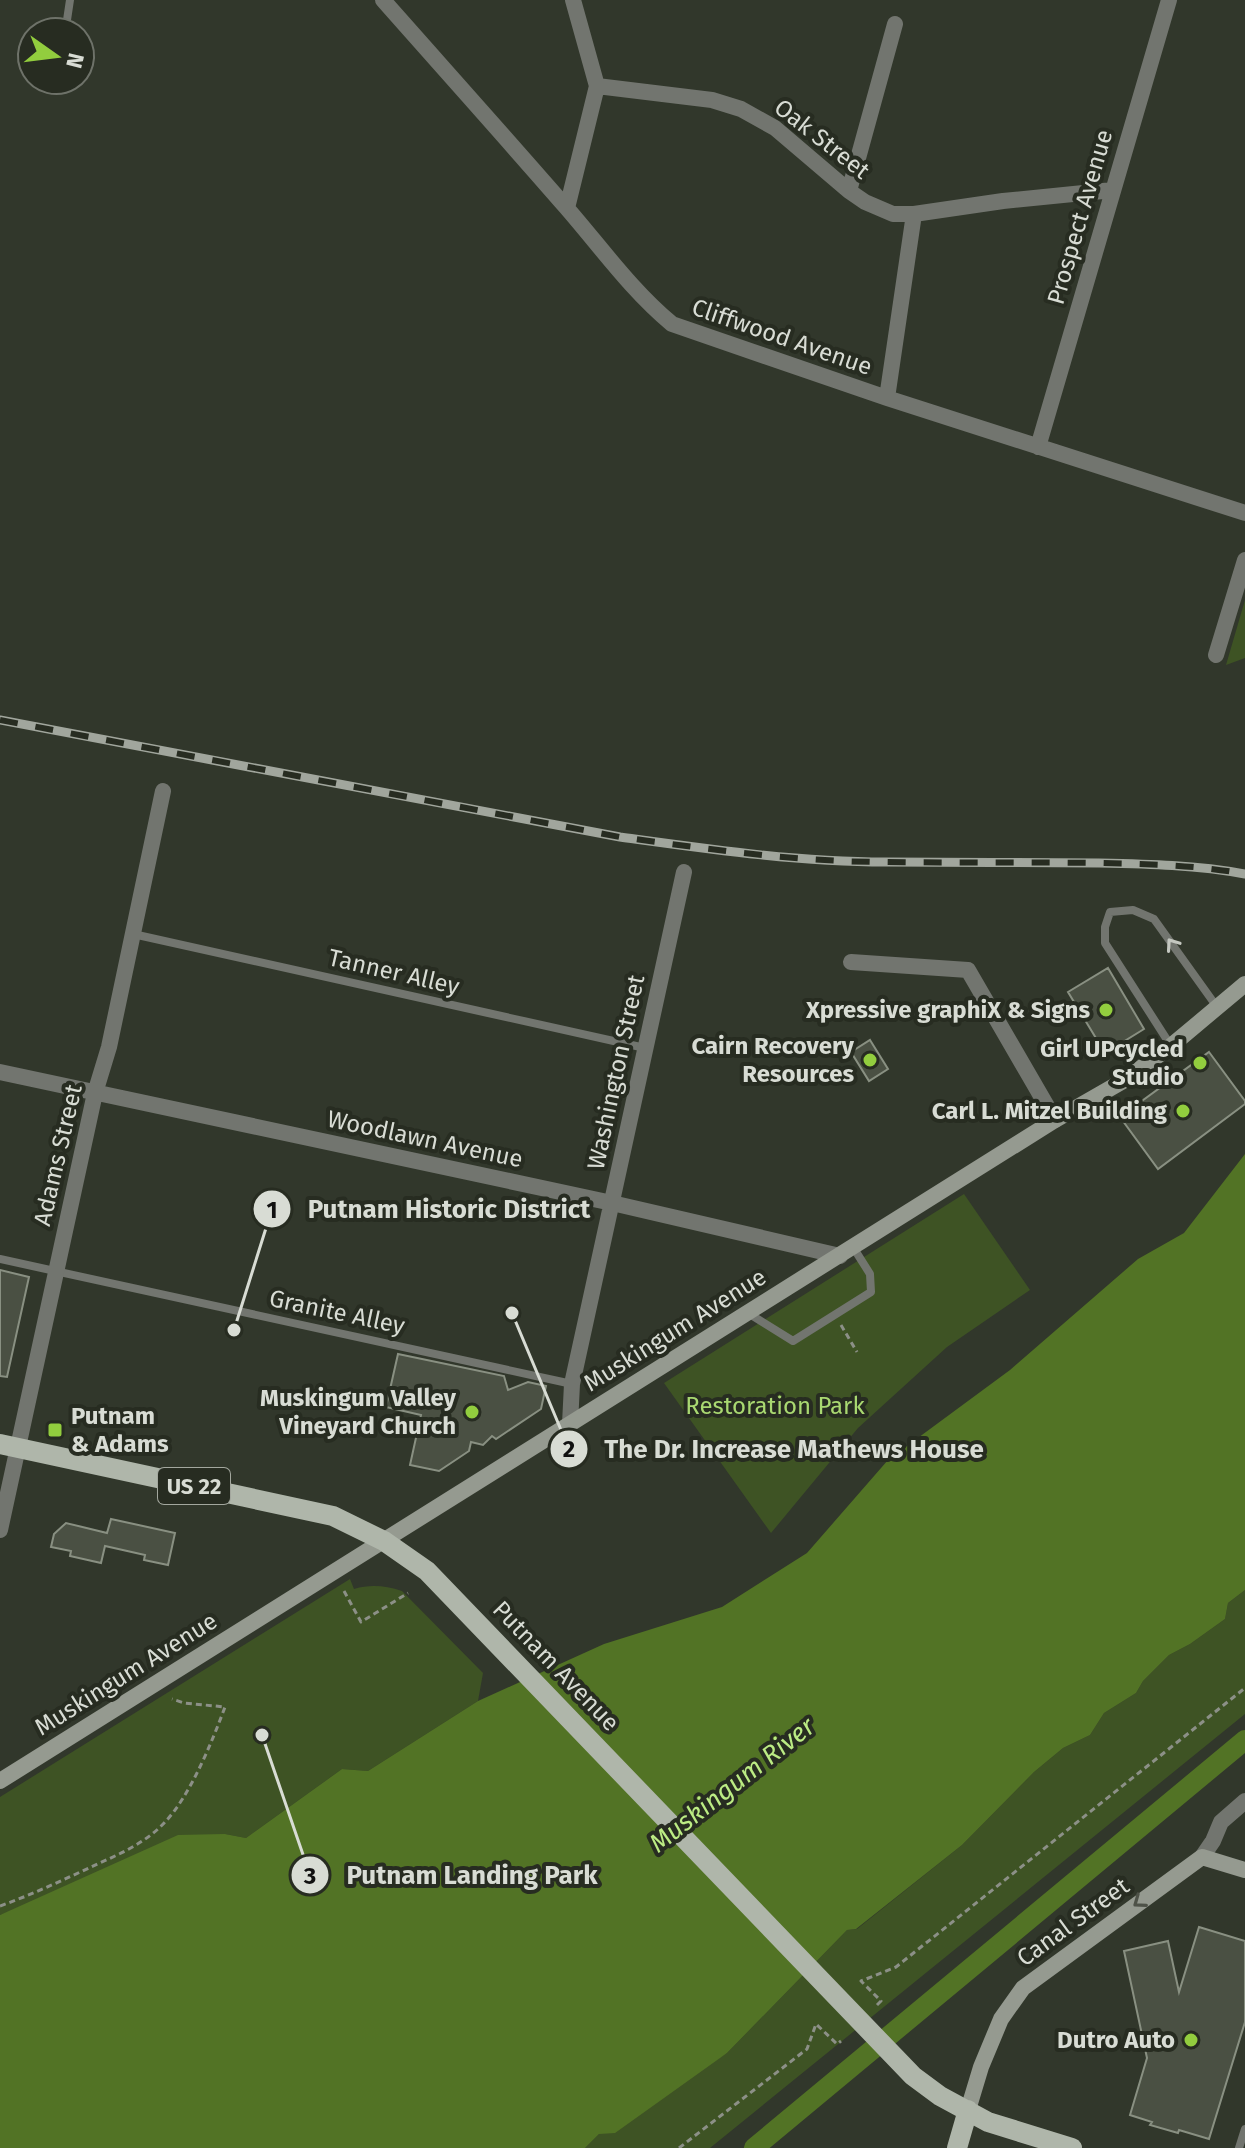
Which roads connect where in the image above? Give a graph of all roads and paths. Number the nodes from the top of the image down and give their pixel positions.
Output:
1 (383, 0) edge
2 (573, 0) edge
3 (1169, 0) edge
4 (895, 24) dead end
5 (597, 86) junction
6 (1113, 190) junction
7 (849, 191) junction
8 (567, 208) junction
9 (914, 214) junction
10 (887, 398) junction
11 (1038, 447) junction
12 (1245, 513) edge
13 (1245, 560) edge
14 (1216, 655) dead end
15 (163, 791) dead end
16 (684, 872) dead end
17 (133, 934) junction
18 (851, 962) dead end
19 (1245, 984) edge
20 (1217, 1008) junction
21 (1171, 1046) junction
22 (645, 1048) junction
23 (0, 1072) edge
24 (95, 1093) junction
25 (1055, 1120) junction
26 (612, 1203) junction
27 (847, 1251) junction
28 (0, 1259) edge
29 (57, 1271) junction
30 (748, 1313) junction
31 (835, 1315) junction
32 (857, 1352) dead end
33 (572, 1384) junction
34 (570, 1424) junction
35 (9, 1446) edge
36 (3, 1503) edge
37 (0, 1530) edge
38 (384, 1541) junction
39 (344, 1591) dead end
40 (408, 1593) dead end
41 (1245, 1688) edge
42 (172, 1699) dead end
43 (0, 1781) edge
44 (1245, 1801) edge
45 (1202, 1857) junction
46 (1245, 1870) edge
47 (0, 1906) edge
48 (877, 2005) dead end
49 (841, 2041) dead end
50 (968, 2110) junction
51 (1245, 2129) edge
52 (1242, 2144) edge
53 (679, 2148) edge
54 (957, 2148) edge
55 (1072, 2148) edge

1 - 8 street, Cliffwood Avenue
2 - 5 street
3 - 6 street, Prospect Avenue
4 - 7 street
5 - 7 street, Oak Street
5 - 8 street
6 - 9 street, Oak Street
6 - 11 street, Prospect Avenue
7 - 9 street, Oak Street
8 - 10 street, Cliffwood Avenue
9 - 10 street
10 - 11 street, Cliffwood Avenue
11 - 12 street, Cliffwood Avenue
13 - 14 street
15 - 17 street, Adams Street
16 - 22 street, Washington Street
17 - 22 lane, Tanner Alley
17 - 24 street, Adams Street
18 - 25 street
19 - 20 street, Muskingum Avenue
20 - 21 street, Muskingum Avenue
20 -> 21 lane
21 - 25 street, Muskingum Avenue
22 - 26 street, Washington Street
23 - 24 street, Woodlawn Avenue
24 - 26 street, Woodlawn Avenue
24 - 29 street, Adams Street
25 - 27 street, Muskingum Avenue
26 - 27 street, Woodlawn Avenue
26 - 33 street, Washington Street
27 - 30 street, Muskingum Avenue
27 - 31 lane
28 - 29 lane, Granite Alley
29 - 33 lane, Granite Alley
29 - 35 street, Adams Street
30 - 31 lane
30 - 34 street, Muskingum Avenue
31 - 32 path
33 - 34 street, Washington Street
34 - 38 street, Muskingum Avenue
35 - 36 street, Adams Street
35 - 38 main road, Putnam Avenue / US 22
36 - 37 street, Adams Street
38 - 43 street, Muskingum Avenue
38 - 50 main road, Putnam Avenue / US 22
39 - 40 path
41 - 48 path
42 - 47 path
44 - 45 street, Canal Street
45 - 46 street
45 -> 50 street, Canal Street
49 - 53 path
50 - 54 main road
50 - 55 main road, US 22
51 - 52 lane

